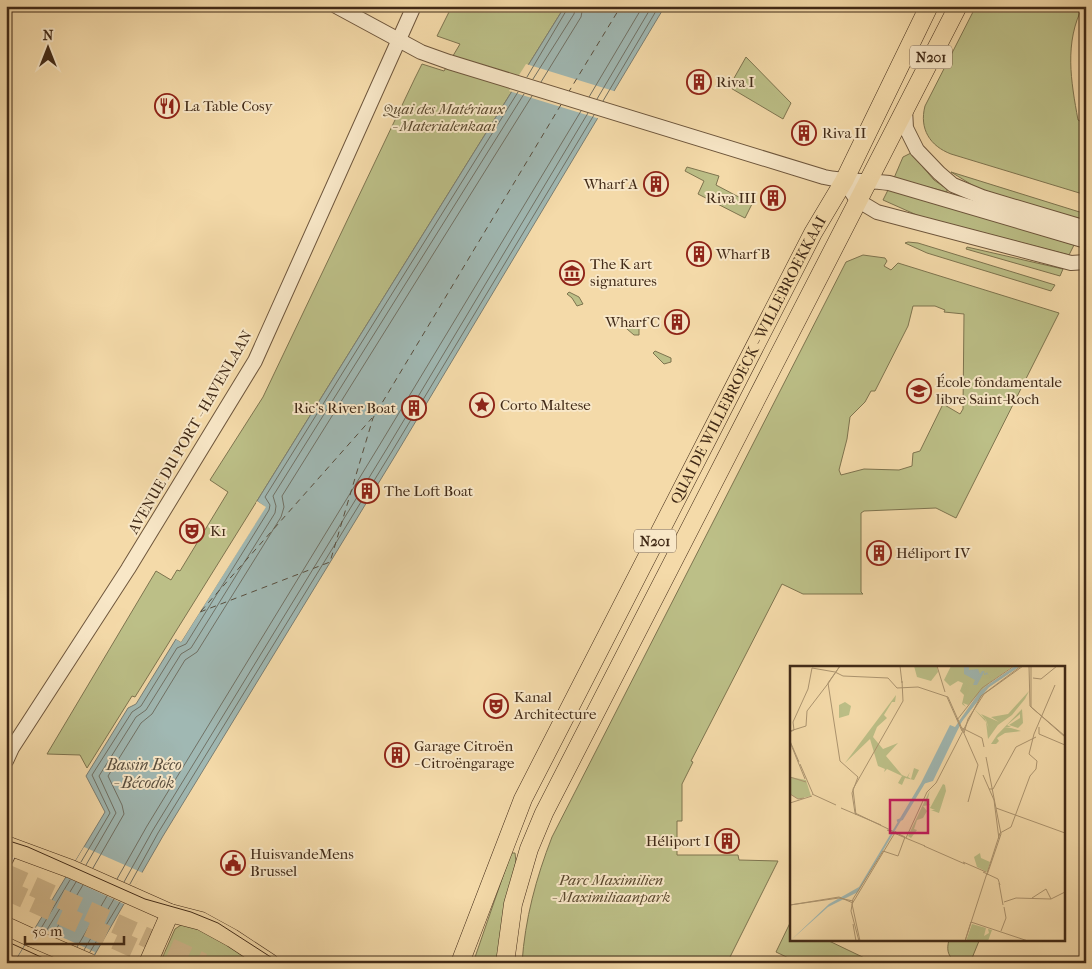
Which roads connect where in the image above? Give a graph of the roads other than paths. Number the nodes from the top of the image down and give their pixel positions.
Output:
1 (336, 6) edge
2 (414, 6) edge
3 (929, 6) edge
4 (958, 6) edge
5 (399, 40) junction
6 (905, 109) junction
7 (868, 180) junction
8 (844, 181) junction
9 (857, 200) junction
10 (1086, 228) edge
11 (1086, 241) edge
12 (1086, 262) edge
13 (6, 761) edge
14 (523, 799) junction
15 (544, 812) junction
16 (8, 850) edge
17 (170, 913) junction
18 (6, 926) edge
19 (90, 963) edge
20 (148, 963) edge
21 (270, 963) edge
22 (460, 963) edge
23 (505, 963) edge

1 - 5 street
2 - 5 street, AVENUE DU PORT - HAVENLAAN
3 - 8 main road, QUAI DE WILLEBROECK - WILLEBROEKKAAI / N201
4 - 6 main road, QUAI DE WILLEBROECK - WILLEBROEKKAAI / N201
5 - 8 street
5 - 13 street, AVENUE DU PORT - HAVENLAAN
6 - 7 main road, QUAI DE WILLEBROECK - WILLEBROEKKAAI / N201
6 - 10 street
7 - 8 street
7 - 9 main road, QUAI DE WILLEBROECK - WILLEBROEKKAAI / N201
7 - 11 street
8 - 9 street
8 - 14 main road, QUAI DE WILLEBROECK - WILLEBROEKKAAI / N201
9 - 12 street
9 - 15 main road, QUAI DE WILLEBROECK - WILLEBROEKKAAI / N201
14 - 15 main road
14 - 22 main road, QUAI DE WILLEBROECK - WILLEBROEKKAAI / N201
15 - 23 main road, QUAI DE WILLEBROECK - WILLEBROEKKAAI / N201
16 - 17 main road
17 - 20 main road
17 - 21 main road
18 - 19 main road, bridge

